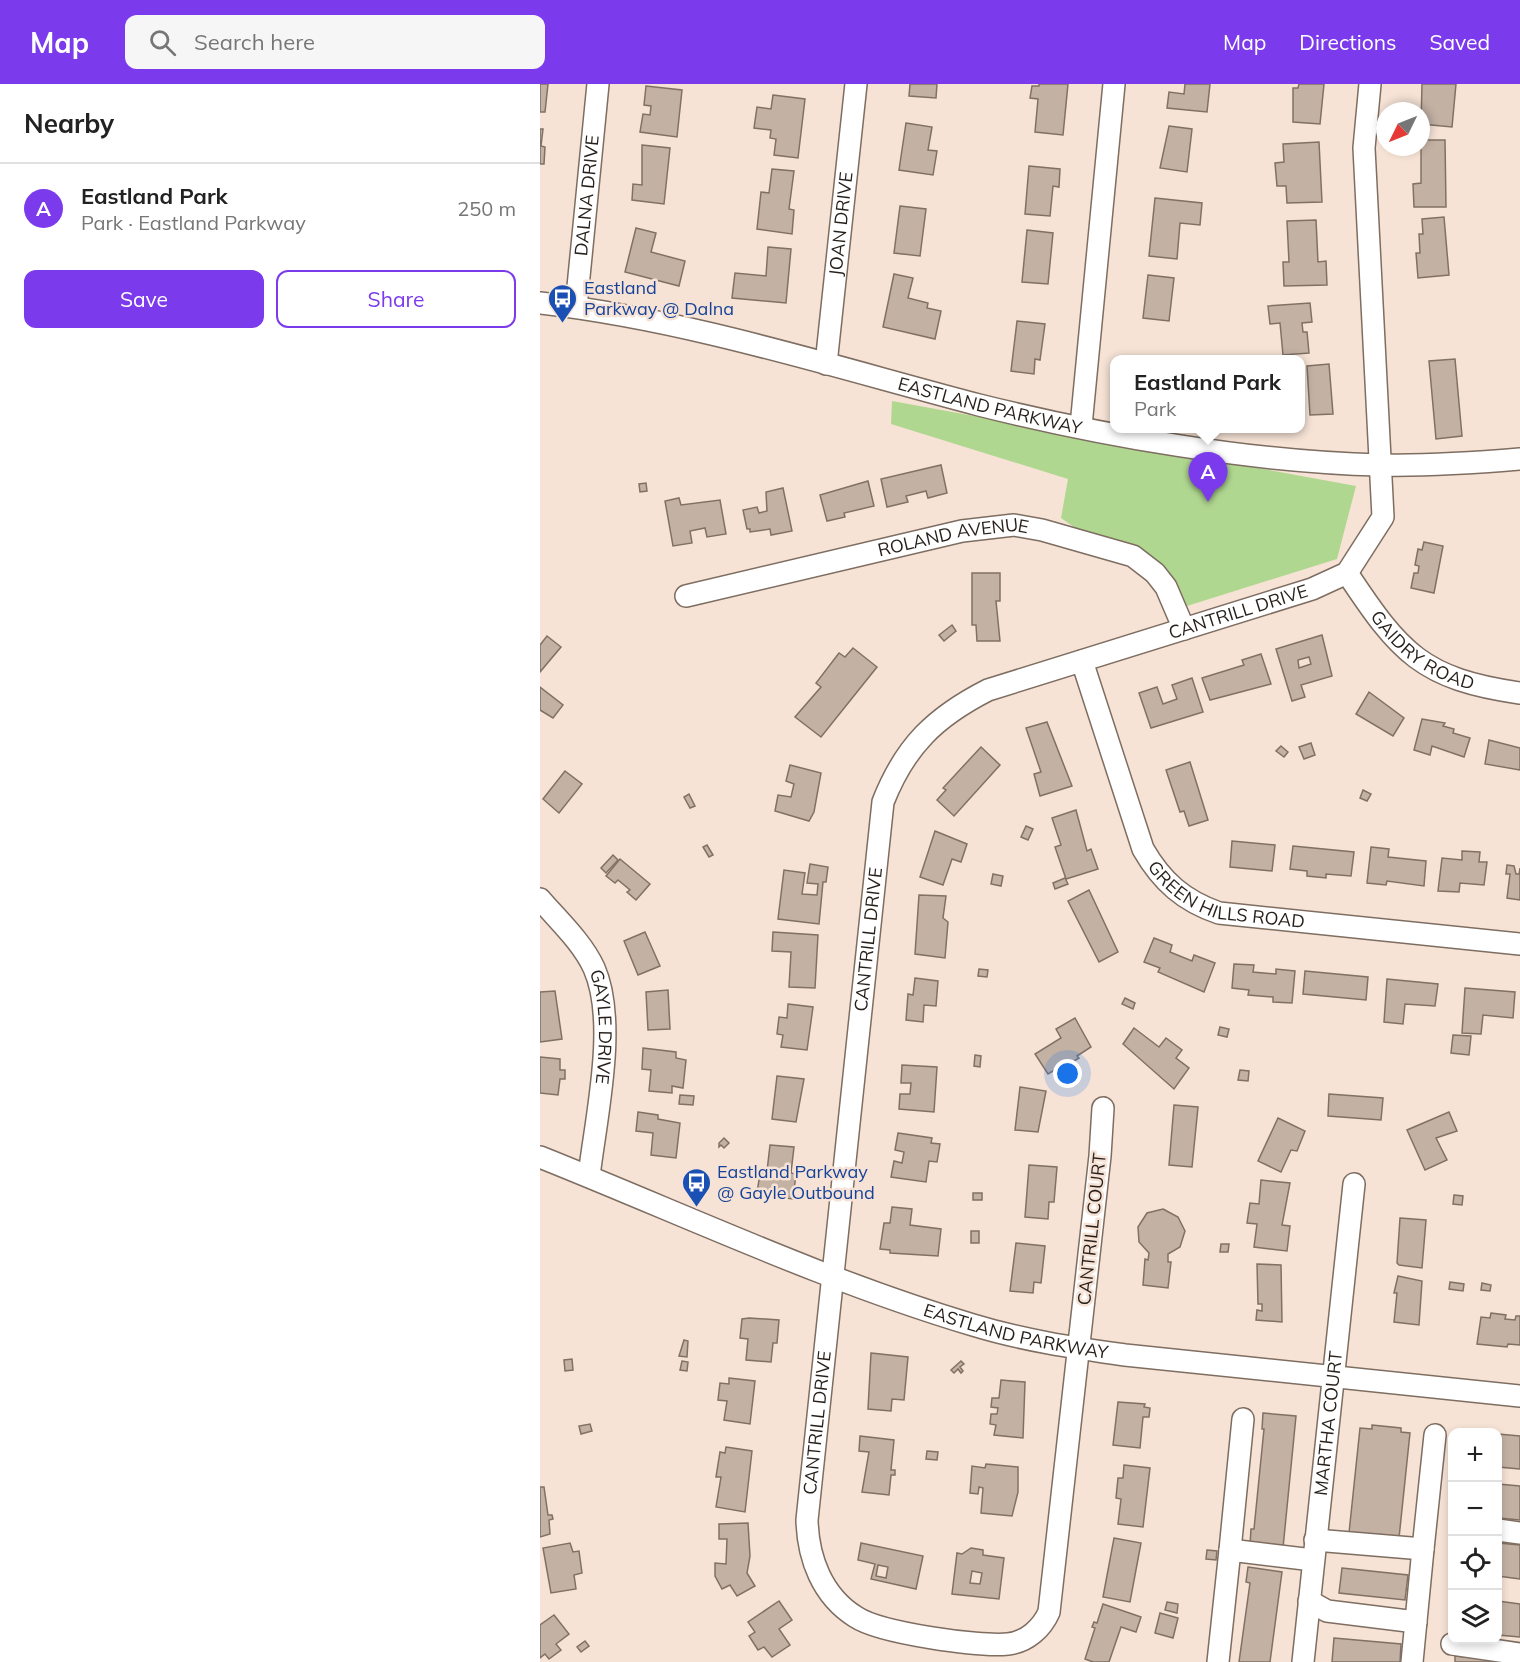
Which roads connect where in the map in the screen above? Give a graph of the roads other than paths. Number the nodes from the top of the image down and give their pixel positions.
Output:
1 (598, 84) edge
2 (856, 84) edge
3 (1114, 84) edge
4 (1370, 84) edge
5 (540, 303) edge
6 (576, 307) junction
7 (826, 364) junction
8 (1081, 426) junction
9 (1110, 432) edge
10 (1117, 433) edge
11 (1520, 459) edge
12 (1381, 465) junction
13 (1347, 573) junction
14 (686, 596) dead end
15 (1184, 629) junction
16 (1082, 661) junction
17 (1520, 693) edge
18 (540, 899) edge
19 (1520, 945) edge
20 (1103, 1108) dead end
21 (540, 1157) edge
22 (588, 1176) junction
23 (1354, 1184) dead end
24 (832, 1276) junction
25 (1079, 1349) junction
26 (1332, 1376) junction
27 (1520, 1396) edge
28 (1243, 1419) dead end
29 (1435, 1435) dead end
30 (1502, 1531) edge
31 (1520, 1533) edge
32 (1424, 1549) junction
33 (1230, 1550) junction
34 (1314, 1550) junction
35 (1309, 1601) junction
36 (1416, 1622) junction
37 (1452, 1648) edge
38 (1520, 1654) edge
39 (1218, 1662) edge
40 (1302, 1662) edge
41 (1412, 1662) edge

1 - 6 street, DALNA DRIVE
2 - 7 street, JOAN DRIVE
3 - 8 street
4 - 12 street
5 - 6 street, EASTLAND PARKWAY
6 - 7 street, EASTLAND PARKWAY
7 - 8 street, EASTLAND PARKWAY
8 - 9 street, EASTLAND PARKWAY
10 - 12 street, EASTLAND PARKWAY
11 - 12 street, EASTLAND PARKWAY
12 - 13 street
13 - 15 street, CANTRILL DRIVE
13 - 17 street, GAIDRY ROAD
14 - 15 street, ROLAND AVENUE
15 - 16 street, CANTRILL DRIVE
16 - 19 street, GREEN HILLS ROAD
16 - 24 street, CANTRILL DRIVE
18 - 22 street, GAYLE DRIVE
20 - 25 street, CANTRILL COURT
21 - 22 street, EASTLAND PARKWAY
22 - 24 street, EASTLAND PARKWAY
23 - 26 street, MARTHA COURT
24 - 25 street, EASTLAND PARKWAY
24 - 25 street, CANTRILL DRIVE
25 - 26 street, EASTLAND PARKWAY
26 - 27 street, EASTLAND PARKWAY
26 - 34 street, MARTHA COURT
28 - 33 street
29 - 32 street
30 - 31 street
32 - 34 street
32 - 36 street
33 - 34 street
33 - 39 street
34 - 35 street, MARTHA COURT
35 - 36 street
35 - 40 street, MARTHA COURT
36 - 41 street
37 - 38 street

